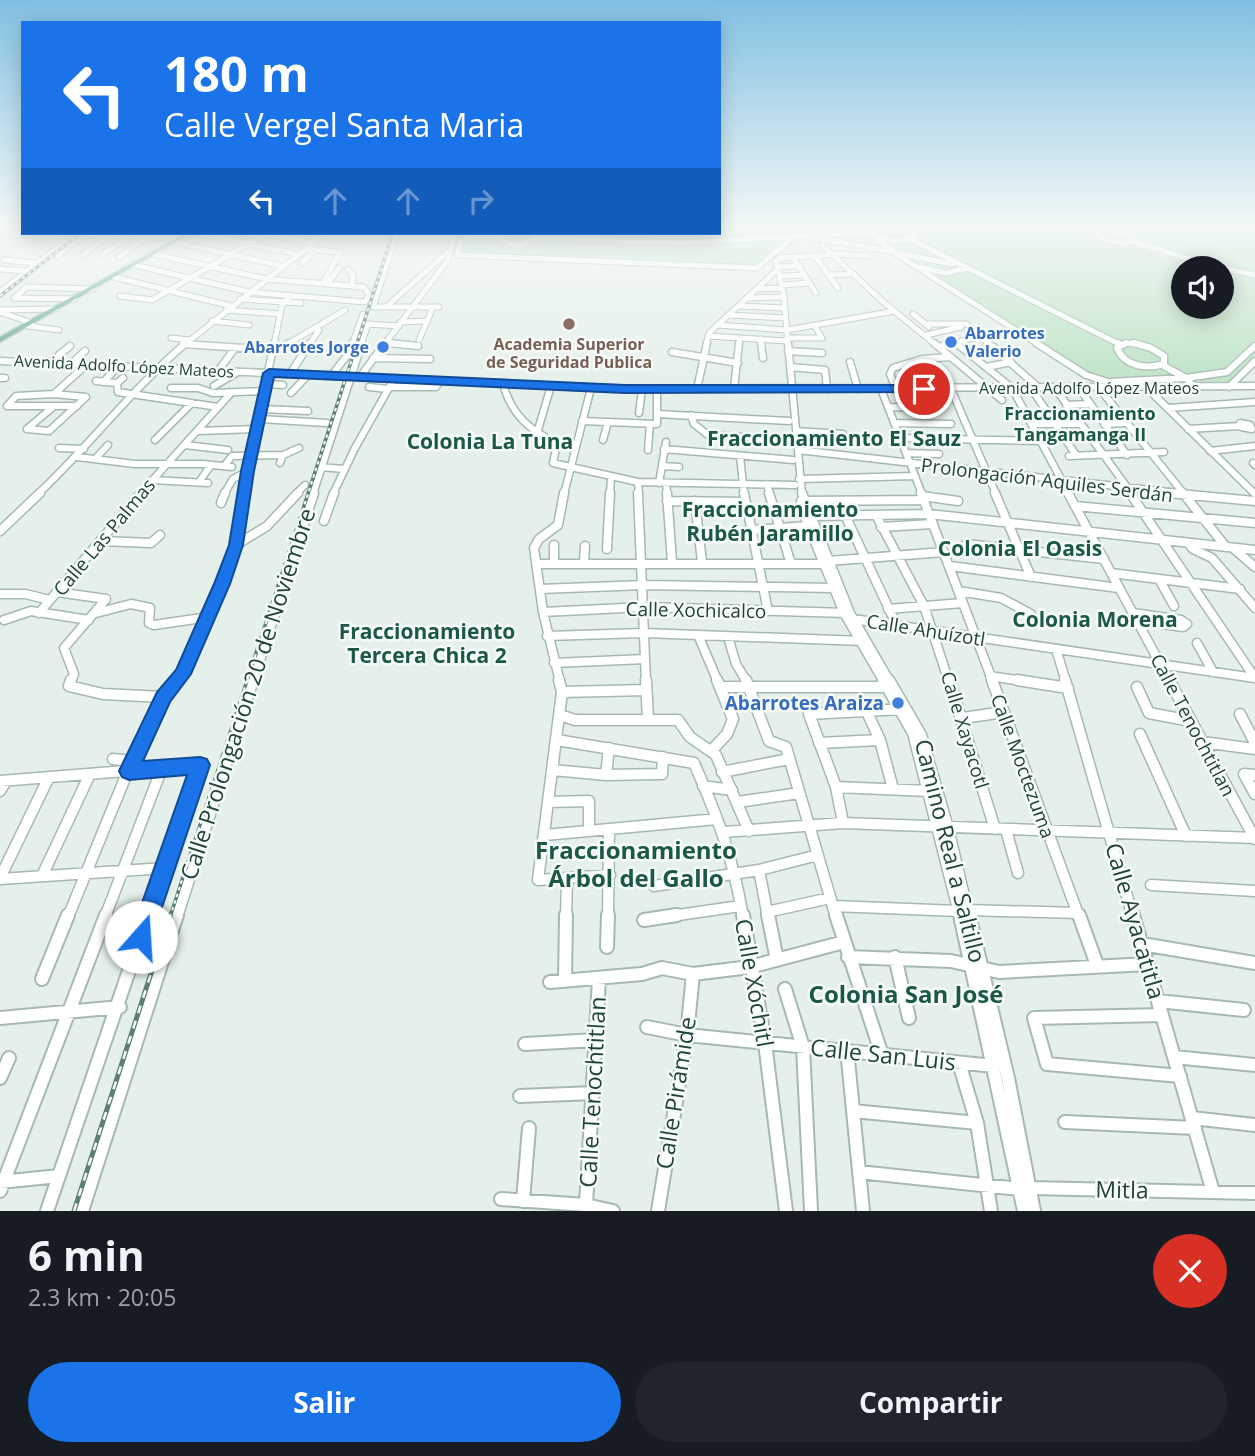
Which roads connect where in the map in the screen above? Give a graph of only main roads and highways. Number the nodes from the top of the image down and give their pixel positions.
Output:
1 (106, 282) edge
2 (0, 340) edge

1 - 2 main road

